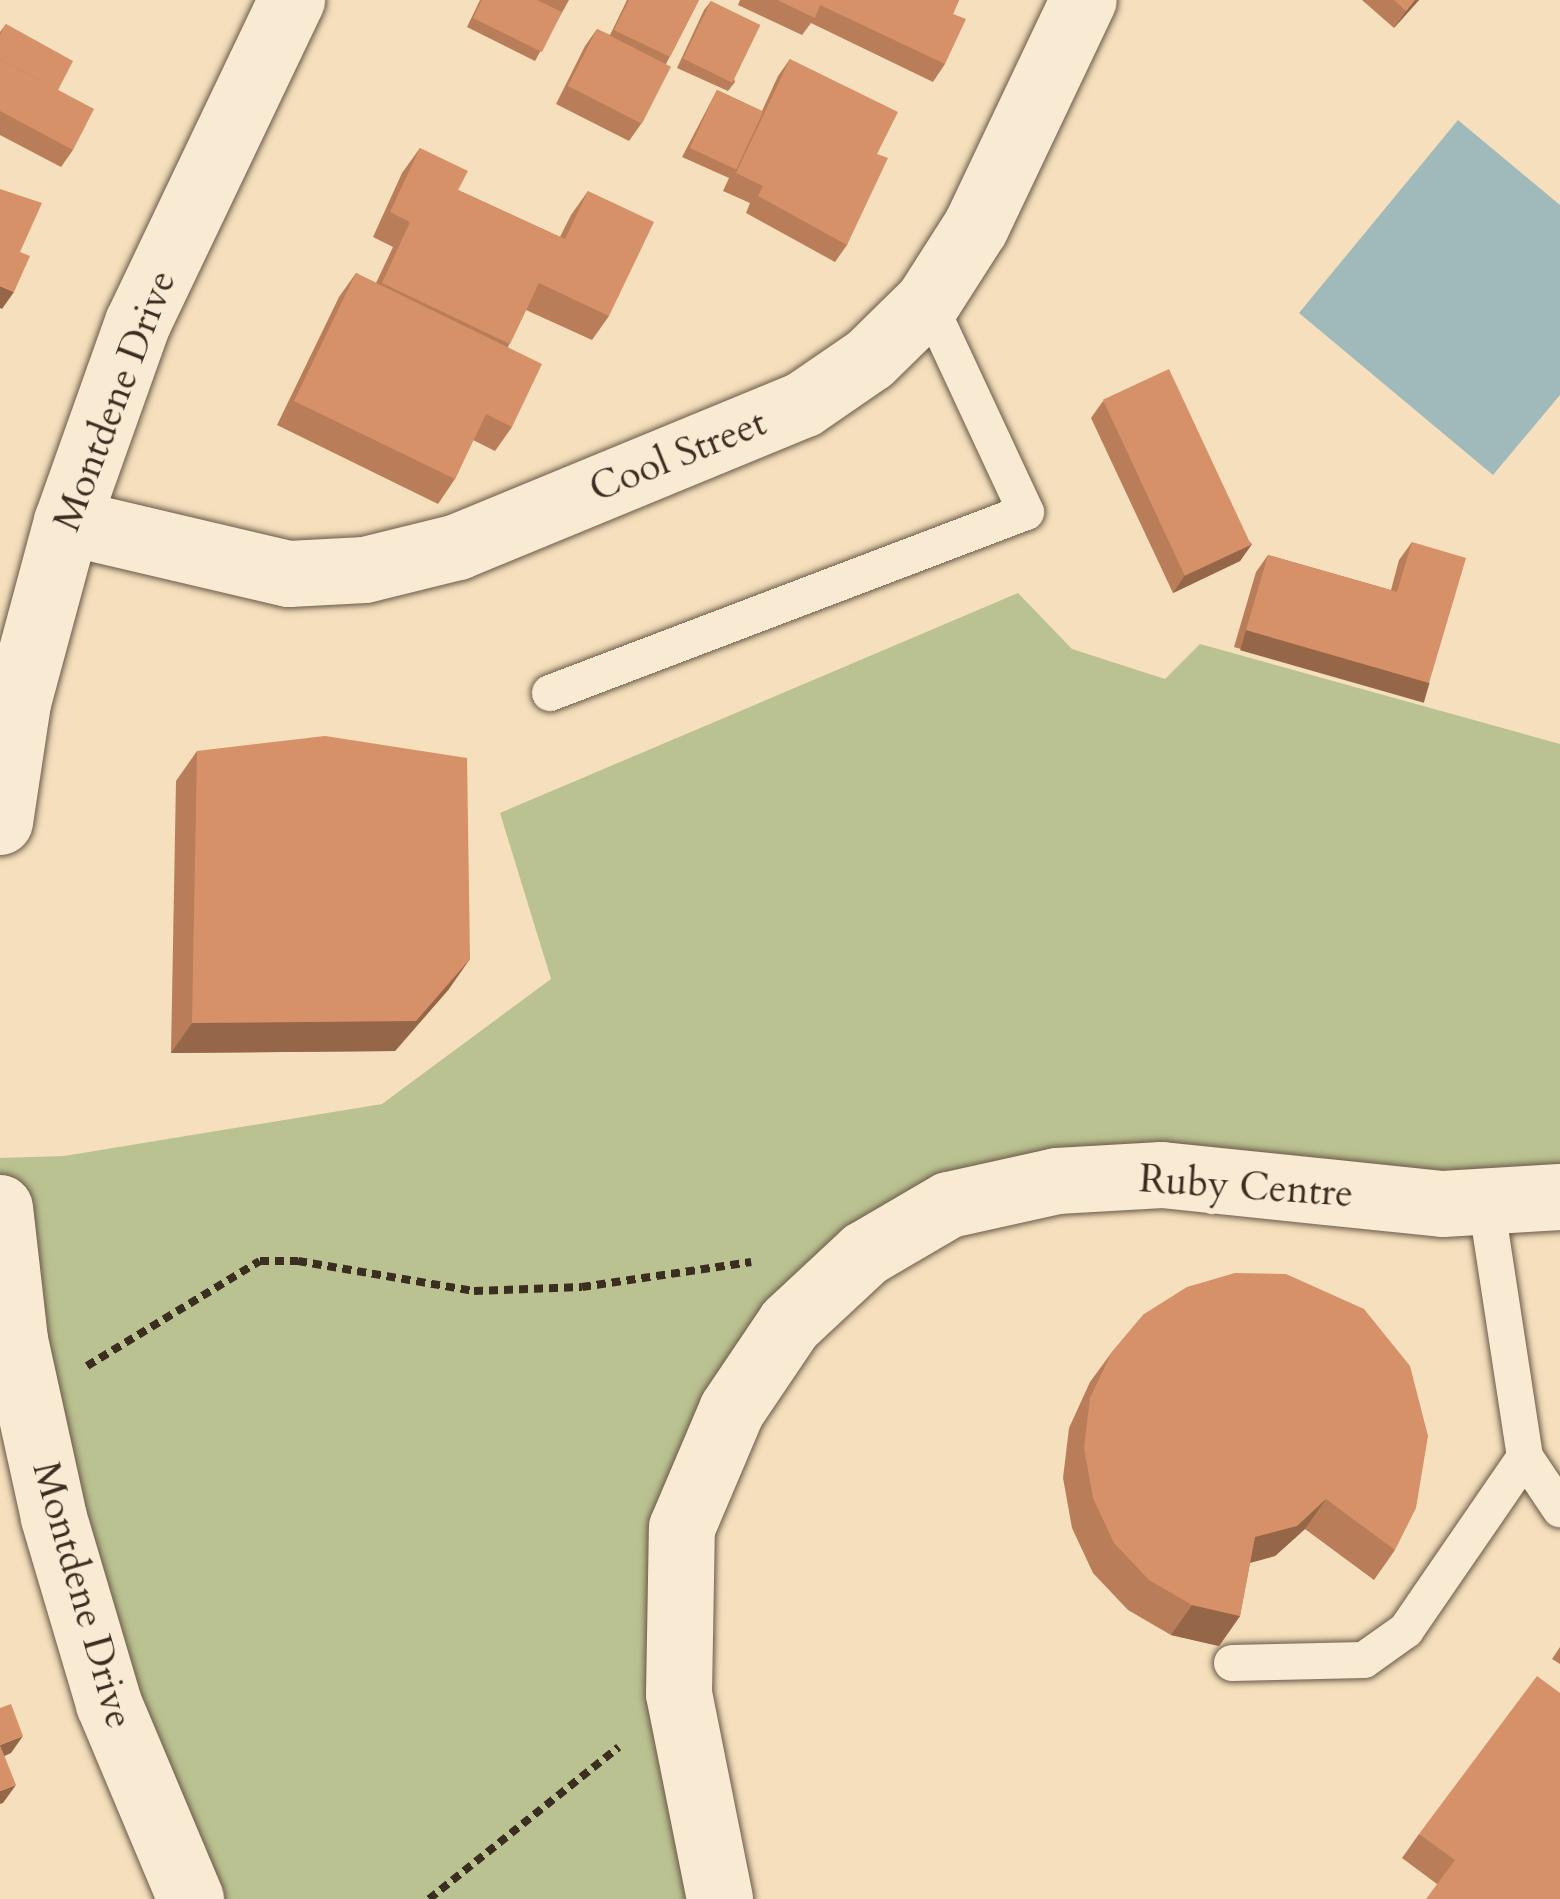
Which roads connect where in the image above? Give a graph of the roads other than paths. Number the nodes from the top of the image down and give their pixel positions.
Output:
1 (292, 0) edge
2 (1084, 0) edge
3 (928, 302) junction
4 (67, 522) junction
5 (550, 693) dead end
6 (0, 822) edge
7 (1560, 1197) edge
8 (1486, 1202) junction
9 (0, 1208) edge
10 (1525, 1457) junction
11 (1560, 1509) edge
12 (1232, 1663) edge
13 (191, 1899) edge
14 (720, 1899) edge

1 - 4 street, Montdene Drive
2 - 3 street, Cool Street
3 - 4 street, Cool Street
3 - 5 lane
4 - 6 street, Montdene Drive
7 - 8 street, Ruby Centre
8 - 10 lane
8 - 14 street, Ruby Centre
9 - 13 street, Montdene Drive
10 - 11 lane
10 - 12 lane

